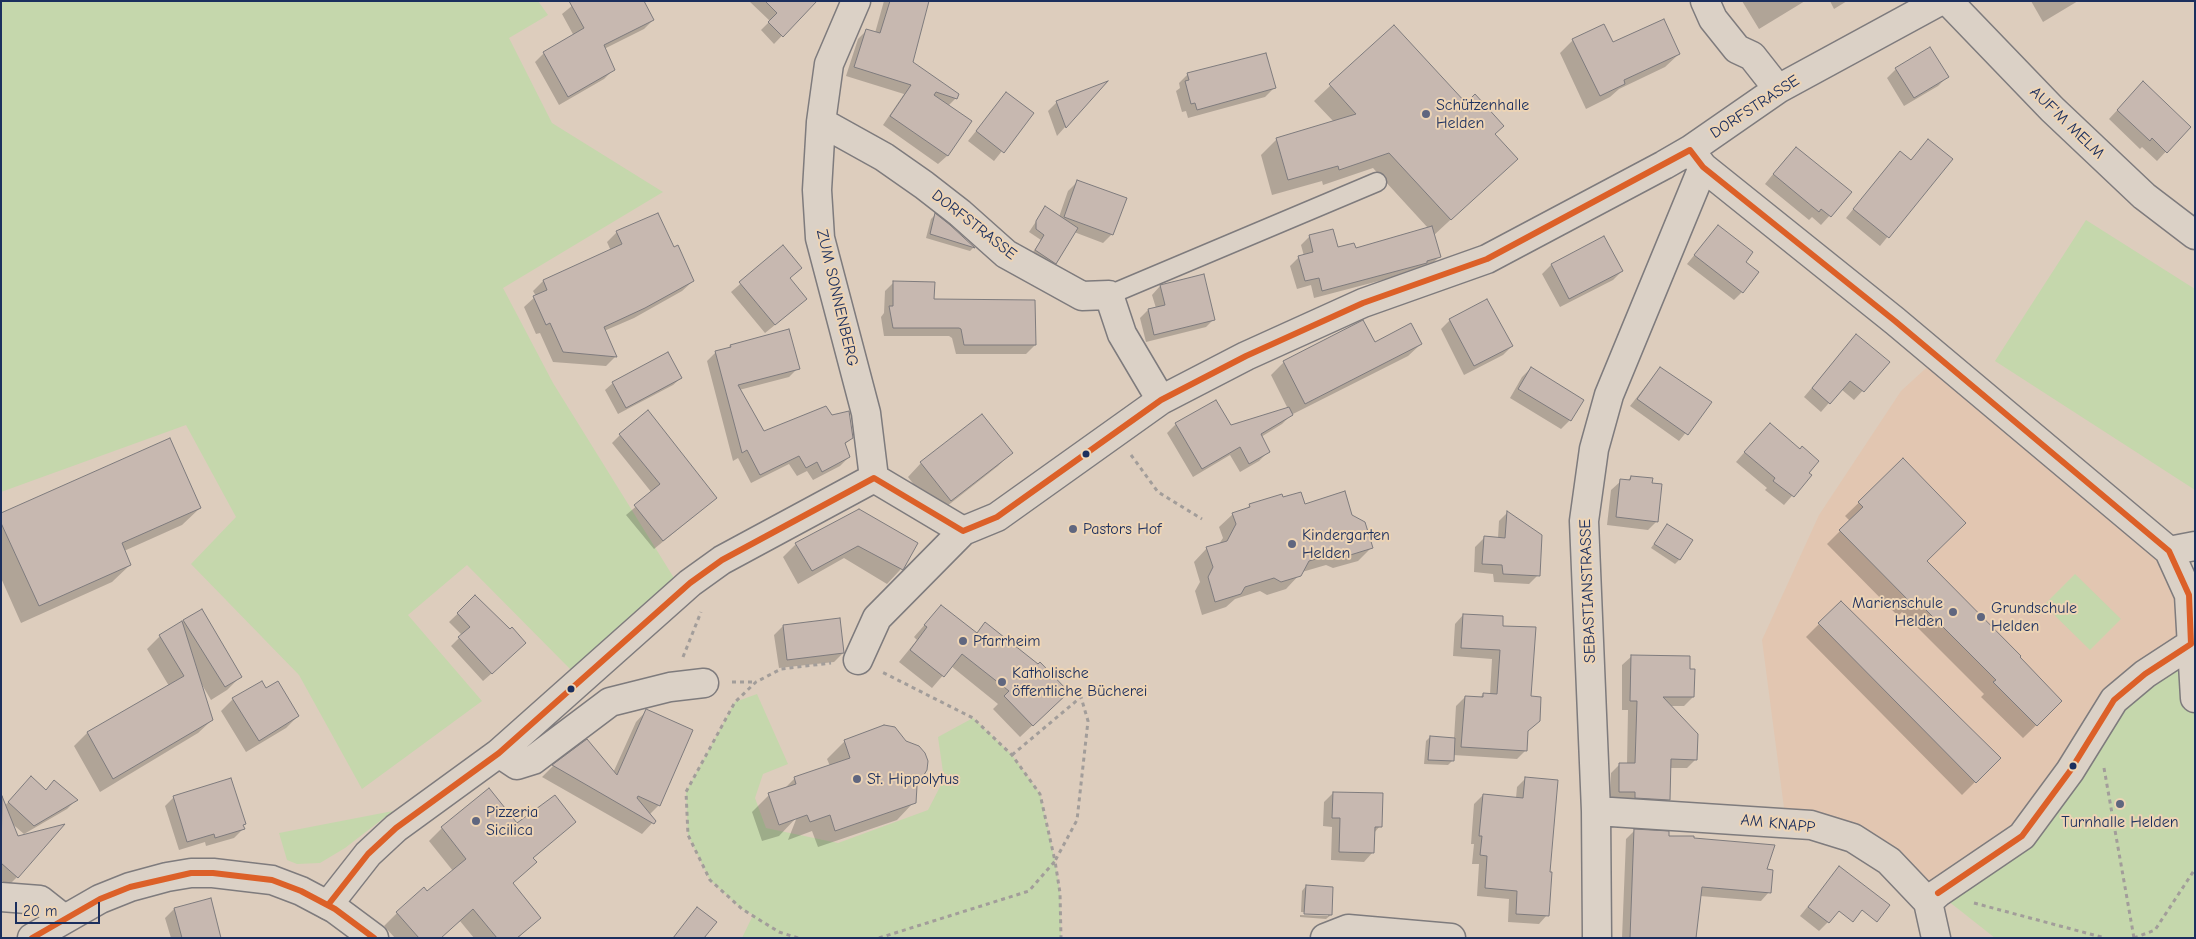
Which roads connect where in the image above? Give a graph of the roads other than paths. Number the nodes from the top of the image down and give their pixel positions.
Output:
1 (856, 1) edge
2 (1705, 1) edge
3 (1940, 1) edge
4 (1948, 1) edge
5 (1778, 89) junction
6 (822, 122) junction
7 (1697, 159) junction
8 (1377, 182) dead end
9 (2195, 235) edge
10 (1109, 296) junction
11 (1161, 400) junction
12 (874, 478) junction
13 (962, 530) junction
14 (2182, 548) edge
15 (2191, 644) junction
16 (858, 660) road end
17 (704, 683) dead end
18 (2195, 698) edge
19 (499, 753) junction
20 (1596, 811) junction
21 (1, 897) edge
22 (1933, 898) junction
23 (328, 905) junction
24 (64, 919) junction
25 (32, 938) edge
26 (374, 938) edge
27 (1325, 938) edge
28 (1451, 938) edge
29 (1597, 938) edge
30 (1936, 938) edge

1 - 6 street, ZUM SONNENBERG
2 - 5 street
3 - 5 street, DORFSTRASSE
4 - 9 street, AUF'M MELM
5 - 7 street, DORFSTRASSE
6 - 10 street, DORFSTRASSE
6 - 12 street, ZUM SONNENBERG
7 - 11 street, DORFSTRASSE
7 - 14 street
7 - 20 street, SEBASTIANSTRASSE
8 - 10 lane
10 - 11 street
11 - 13 street, DORFSTRASSE
12 - 13 street
12 - 19 street
13 - 16 street
14 - 15 street
15 - 18 street
15 - 22 street
17 - 19 street
19 - 23 street
20 - 22 street, AM KNAPP
20 - 29 street, SEBASTIANSTRASSE
21 - 24 street
22 - 30 street
23 - 24 street
23 - 26 street
24 - 25 street
27 - 28 street

